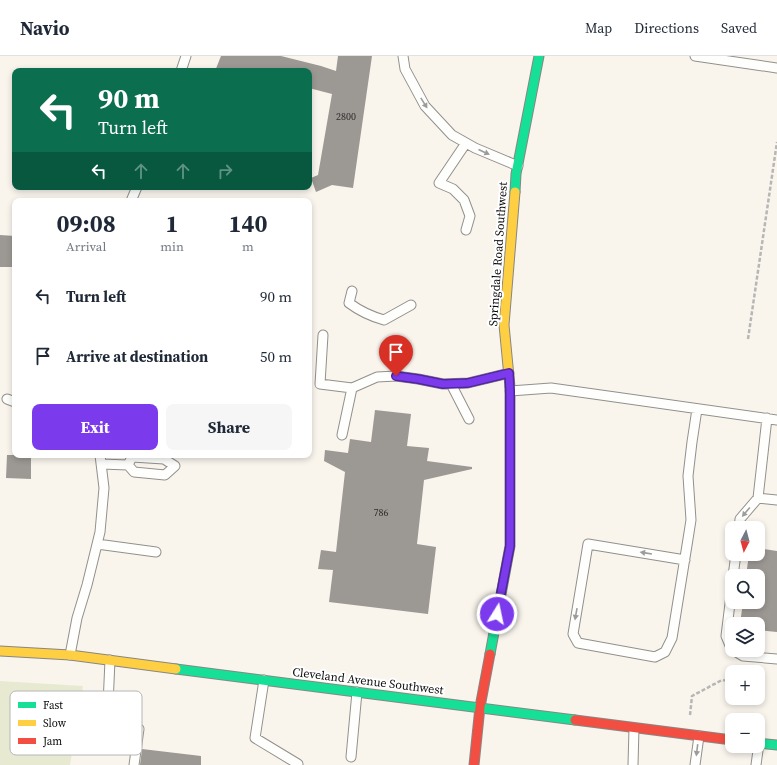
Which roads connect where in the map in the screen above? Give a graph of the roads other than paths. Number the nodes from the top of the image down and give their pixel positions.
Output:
1 (186, 56) edge
2 (403, 56) edge
3 (539, 56) edge
4 (695, 56) edge
5 (182, 68) edge
6 (777, 68) edge
7 (466, 143) junction
8 (518, 166) junction
9 (466, 230) dead end
10 (352, 291) dead end
11 (411, 305) dead end
12 (323, 335) dead end
13 (509, 373) junction
14 (451, 384) junction
15 (352, 388) junction
16 (510, 391) junction
17 (697, 409) junction
18 (767, 418) junction
19 (469, 419) dead end
20 (777, 420) edge
21 (342, 435) dead end
22 (101, 460) edge
23 (128, 464) dead end
24 (758, 498) junction
25 (777, 500) edge
26 (740, 521) edge
27 (97, 544) junction
28 (156, 552) dead end
29 (685, 560) junction
30 (0, 651) edge
31 (70, 655) junction
32 (754, 657) edge
33 (777, 659) edge
34 (110, 660) junction
35 (264, 680) junction
36 (109, 691) edge
37 (357, 692) junction
38 (480, 708) junction
39 (634, 728) junction
40 (699, 736) junction
41 (725, 739) edge
42 (765, 744) edge
43 (777, 745) edge
44 (757, 753) edge
45 (135, 755) edge
46 (351, 757) dead end
47 (134, 765) edge
48 (298, 765) edge
49 (474, 765) edge
50 (633, 765) edge
51 (695, 765) edge
52 (756, 765) edge

1 - 5 lane
2 -> 7 lane
3 - 8 main road, Springdale Road Southwest
4 - 6 lane
7 -> 8 lane
7 - 9 lane
8 - 13 main road, Springdale Road Southwest
10 - 11 lane
12 - 15 lane
13 - 14 lane
13 - 16 main road, Springdale Road Southwest
14 - 15 lane
14 - 19 lane
15 - 21 lane
16 - 17 lane
16 - 38 main road, Springdale Road Southwest
17 - 18 lane
17 - 29 lane
18 - 20 lane
18 - 24 lane
22 - 23 lane
22 - 27 lane
24 - 25 lane
24 -> 26 lane
27 - 28 lane
27 - 31 lane
29 -> 29 lane
30 - 31 main road, Cleveland Avenue Southwest
31 - 34 main road, Cleveland Avenue Southwest
32 - 33 lane
34 - 35 main road, Cleveland Avenue Southwest
34 - 36 lane
35 - 37 main road, Cleveland Avenue Southwest
35 - 48 lane
37 - 38 main road, Cleveland Avenue Southwest
37 - 46 lane
38 - 39 main road, Cleveland Avenue Southwest
38 - 49 main road, Springdale Road Southwest
39 - 40 main road, Cleveland Avenue Southwest
39 - 50 lane
40 - 41 main road, Cleveland Avenue Southwest
40 -> 51 lane
42 - 43 main road
44 - 52 lane
45 - 47 lane

